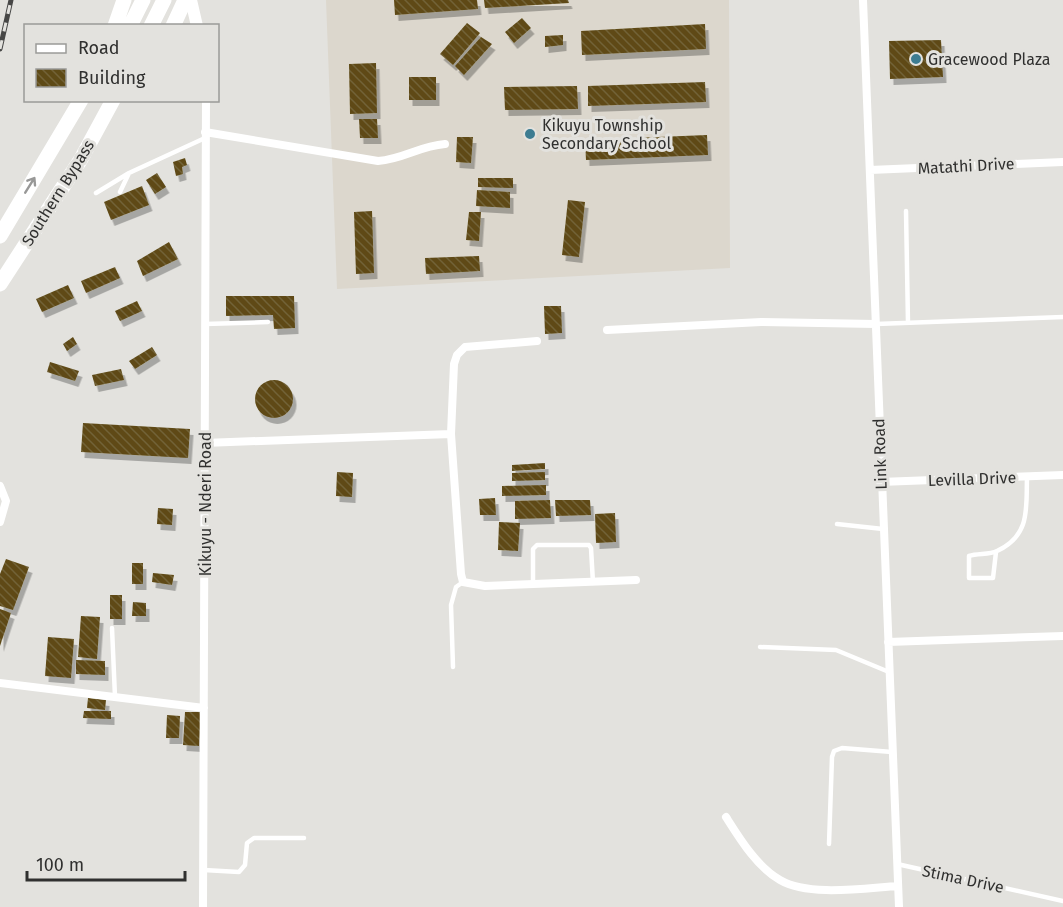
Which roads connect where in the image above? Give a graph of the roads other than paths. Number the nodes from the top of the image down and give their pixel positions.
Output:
1 (124, 0) edge
2 (143, 0) edge
3 (164, 0) edge
4 (185, 0) edge
5 (191, 0) edge
6 (863, 0) edge
7 (116, 24) edge
8 (131, 24) edge
9 (152, 24) edge
10 (174, 24) edge
11 (197, 24) edge
12 (80, 102) edge
13 (112, 102) edge
14 (124, 102) edge
15 (206, 102) edge
16 (206, 135) junction
17 (445, 144) dead end
18 (81, 159) junction
19 (1063, 162) edge
20 (870, 170) junction
21 (129, 173) junction
22 (120, 192) dead end
23 (96, 193) dead end
24 (906, 211) dead end
25 (0, 236) edge
26 (0, 284) edge
27 (1063, 317) edge
28 (268, 322) dead end
29 (908, 323) junction
30 (205, 324) junction
31 (876, 324) junction
32 (607, 330) dead end
33 (537, 341) dead end
34 (451, 434) junction
35 (204, 443) junction
36 (1063, 476) edge
37 (1027, 477) junction
38 (880, 482) junction
39 (0, 486) edge
40 (0, 522) edge
41 (837, 524) dead end
42 (883, 529) junction
43 (996, 552) junction
44 (636, 580) dead end
45 (464, 582) junction
46 (593, 583) junction
47 (533, 585) junction
48 (112, 628) dead end
49 (1063, 636) edge
50 (888, 642) junction
51 (760, 647) dead end
52 (453, 668) dead end
53 (889, 672) junction
54 (0, 683) edge
55 (114, 697) junction
56 (204, 708) junction
57 (892, 752) junction
58 (726, 817) dead end
59 (304, 838) dead end
60 (829, 844) dead end
61 (897, 864) junction
62 (204, 870) junction
63 (898, 886) junction
64 (1063, 901) edge
65 (203, 907) edge
66 (899, 907) edge

1 - 7 highway
2 - 8 highway
3 - 9 highway
4 - 10 highway
5 - 11 street
6 - 20 street, Link Road
25 -> 12 highway, Southern Bypass
13 - 18 highway, Southern Bypass
14 - 18 highway
15 - 16 street, Kikuyu - Nderi Road
16 - 17 street
16 - 21 lane
16 - 30 street, Kikuyu - Nderi Road
18 - 26 highway, Southern Bypass
19 - 20 street, Matathi Drive
20 - 31 street, Link Road
21 - 22 lane
21 - 23 lane
24 - 29 lane
27 - 29 lane
28 - 30 lane
29 - 31 lane
30 - 35 street, Kikuyu - Nderi Road
31 - 32 street
31 - 38 street, Link Road
33 - 34 street
34 - 35 street
34 - 45 street
35 - 56 street, Kikuyu - Nderi Road
36 - 37 street, Levilla Drive
37 - 38 street, Levilla Drive
37 - 43 lane
38 - 42 street, Link Road
39 - 40 street
41 - 42 lane
42 - 50 street, Link Road
43 - 43 lane
44 - 46 street
45 - 47 street
45 - 52 lane
46 - 47 street
46 - 47 lane
48 - 55 lane
49 - 50 street
50 - 53 street, Link Road
51 - 53 lane
53 - 57 street, Link Road
54 - 55 street
55 - 56 street
56 - 62 street, Kikuyu - Nderi Road
57 - 60 lane
57 - 61 street, Link Road
58 - 63 street
59 - 62 lane
61 - 63 street, Link Road
61 - 64 lane, Stima Drive
62 - 65 street, Kikuyu - Nderi Road
63 - 66 street, Link Road

